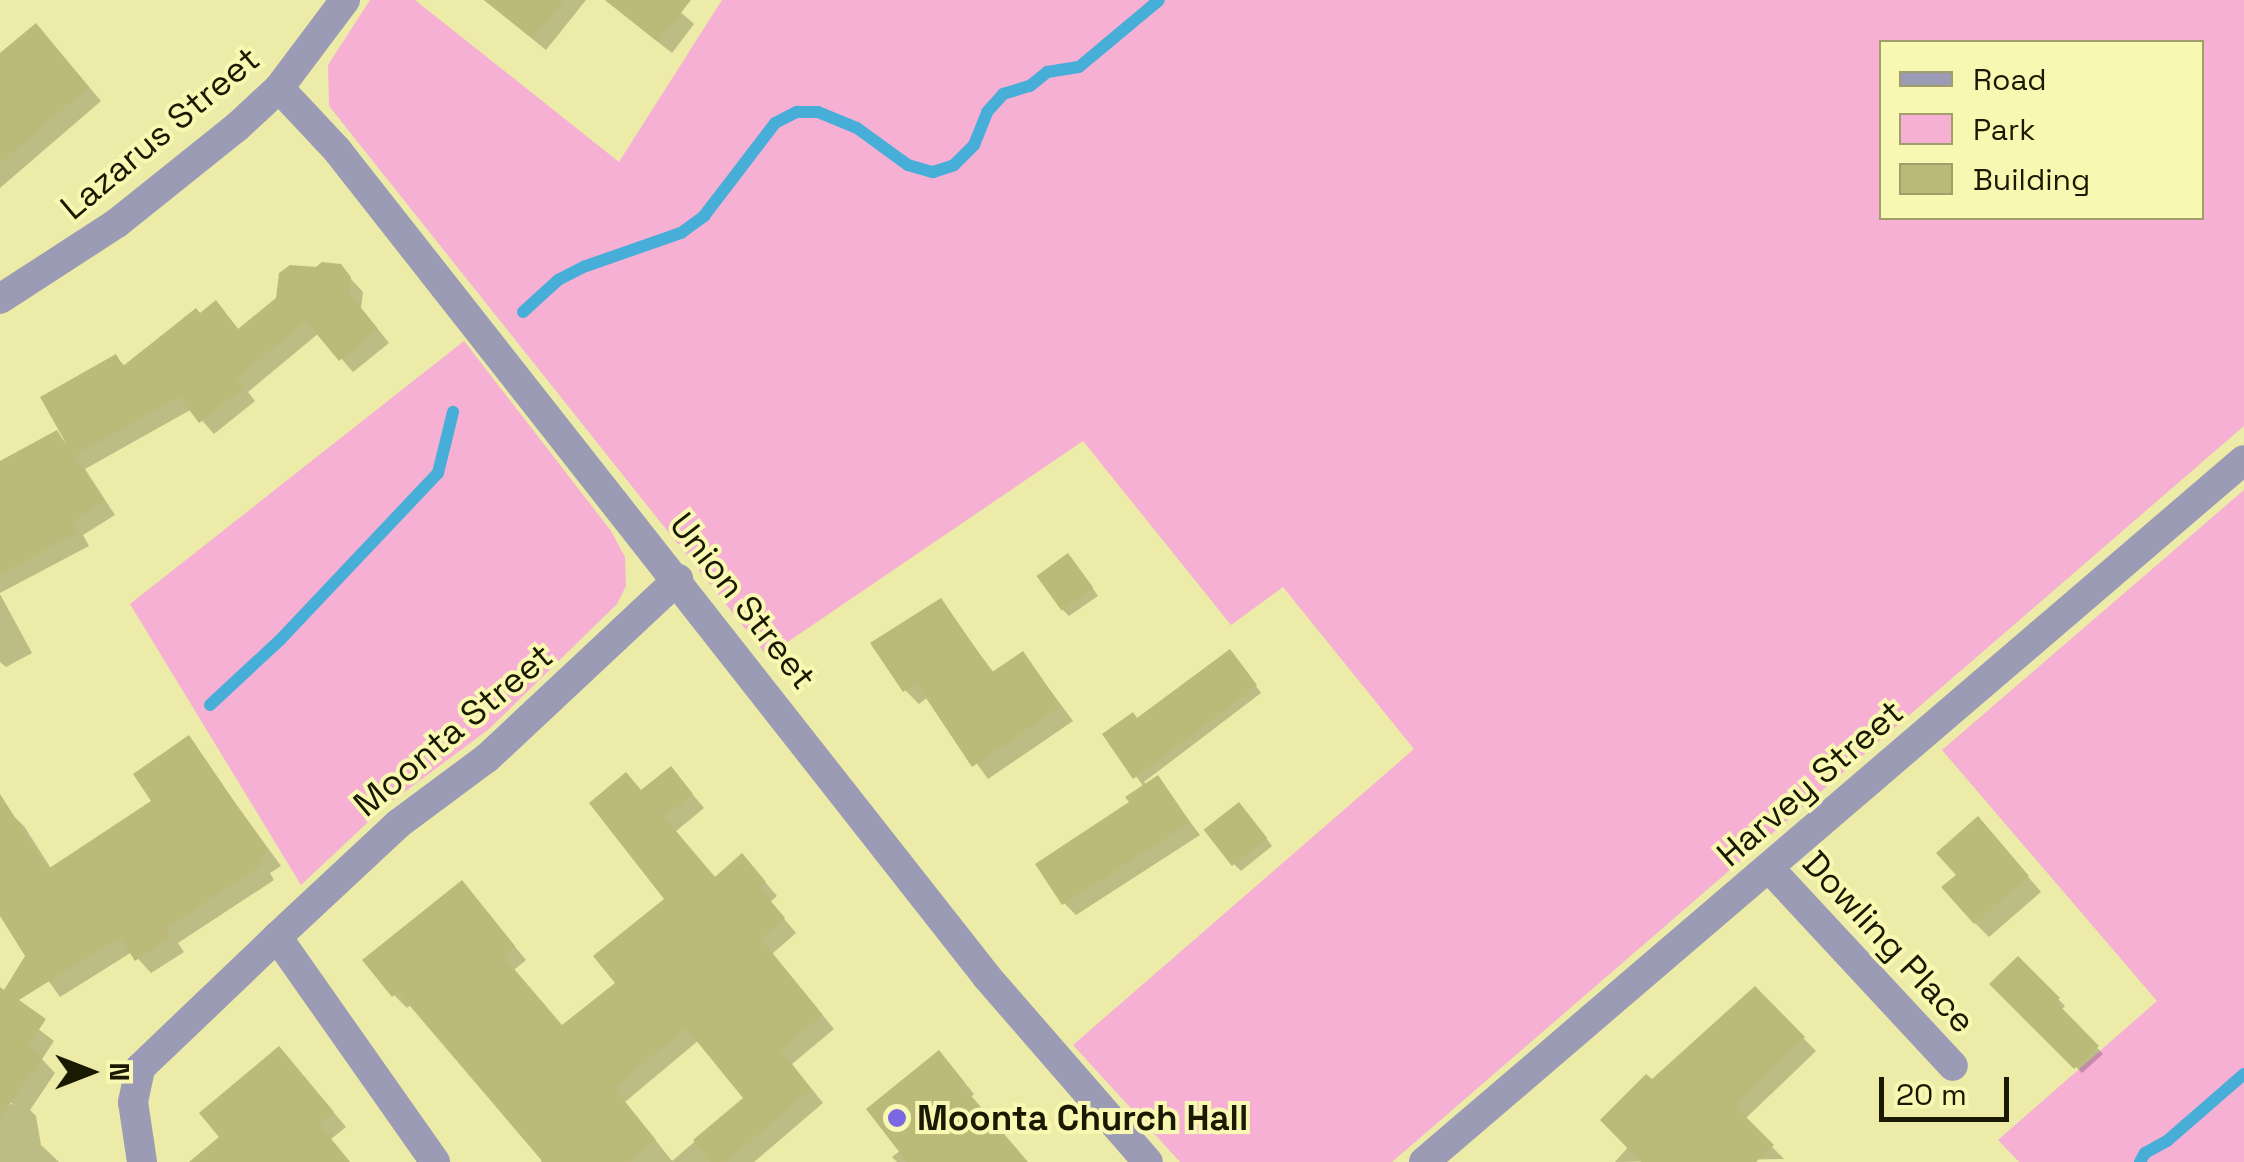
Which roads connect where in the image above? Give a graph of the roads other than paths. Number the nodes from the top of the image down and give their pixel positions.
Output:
1 (345, 0) edge
2 (279, 88) junction
3 (0, 299) edge
4 (2244, 460) edge
5 (678, 579) junction
6 (1769, 868) junction
7 (277, 937) junction
8 (1954, 1066) dead end
9 (142, 1162) edge
10 (435, 1162) edge
11 (1148, 1162) edge
12 (1424, 1162) edge

1 - 2 street, Lazarus Street
2 - 3 street, Lazarus Street
2 - 5 street, Union Street
4 - 6 street, Harvey Street
5 - 7 street, Moonta Street
5 - 11 street, Union Street
6 - 8 street, Dowling Place
6 - 12 street, Harvey Street
7 - 9 street, Moonta Street
7 - 10 street

